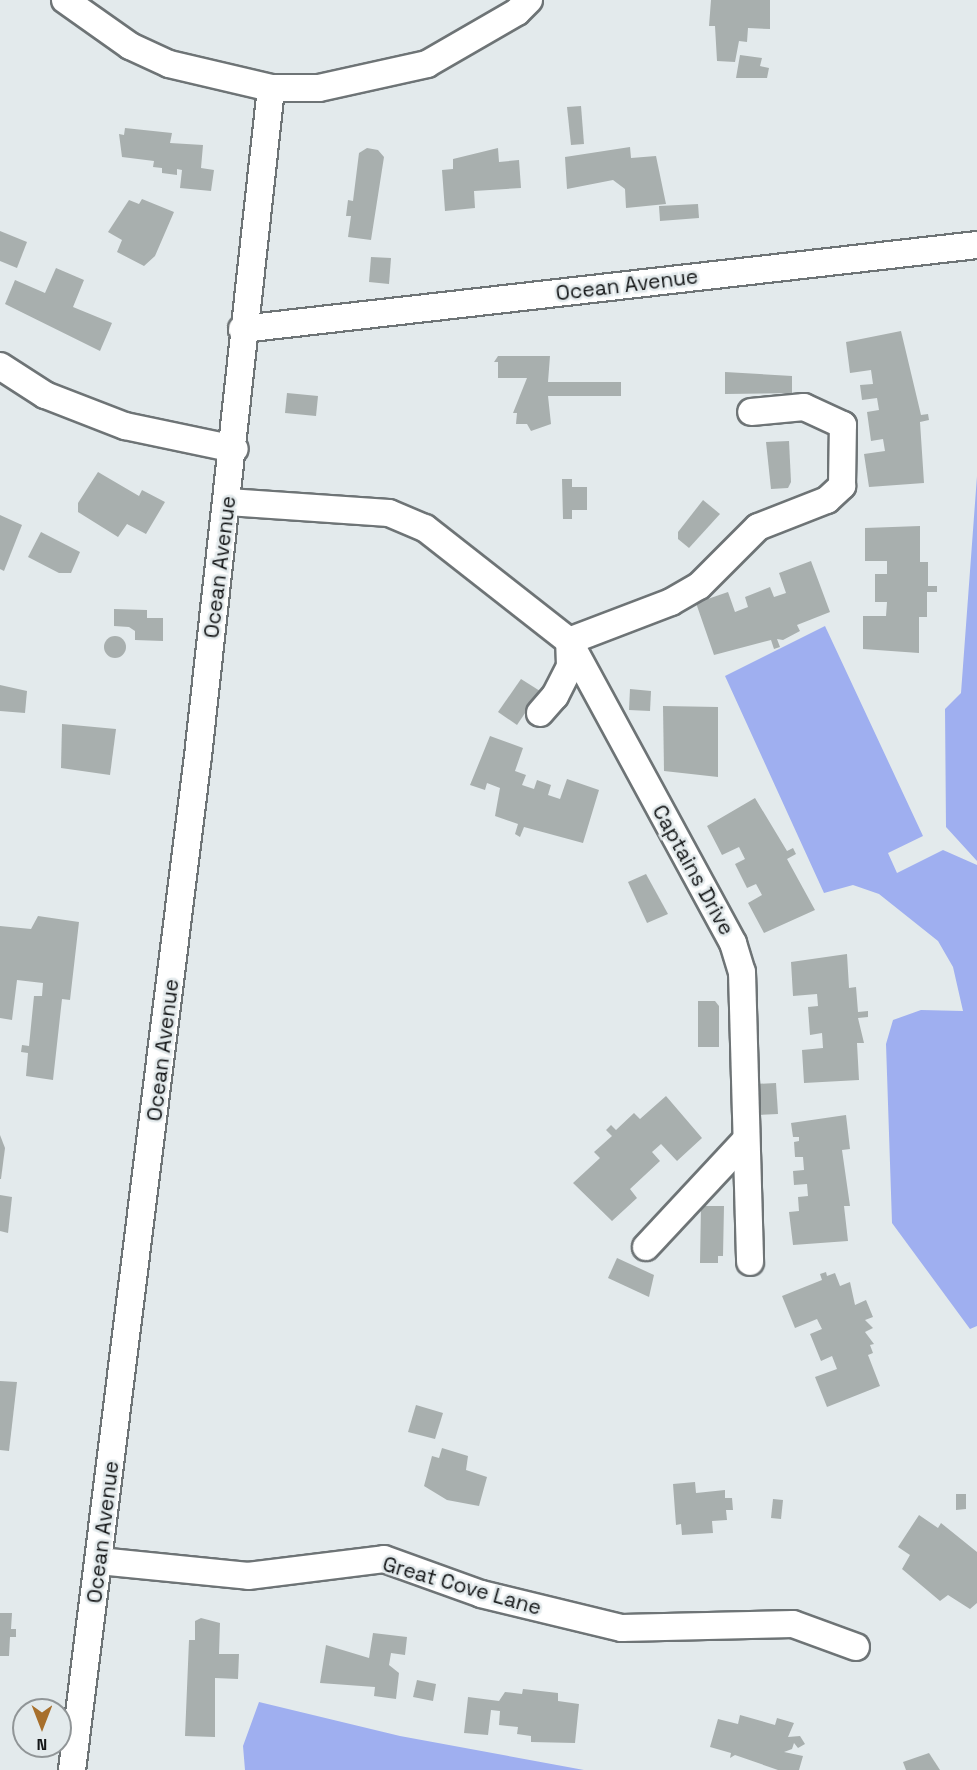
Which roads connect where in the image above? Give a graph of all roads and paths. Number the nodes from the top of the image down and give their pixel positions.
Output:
1 (65, 0) edge
2 (530, 0) edge
3 (271, 88) junction
4 (977, 245) edge
5 (242, 329) junction
6 (0, 366) edge
7 (751, 412) dead end
8 (235, 449) junction
9 (228, 502) junction
10 (568, 641) junction
11 (540, 713) dead end
12 (744, 1142) junction
13 (646, 1247) dead end
14 (750, 1262) dead end
15 (99, 1561) junction
16 (856, 1647) dead end
17 (72, 1770) edge

1 - 3 street
2 - 3 street
3 - 5 street, Ocean Avenue
4 - 5 street, Ocean Avenue
5 - 8 street, Ocean Avenue
6 - 8 street
7 - 10 street
8 - 9 street, Ocean Avenue
9 - 10 street, Captains Drive
9 - 15 street, Ocean Avenue
10 - 11 street
10 - 12 street, Captains Drive
12 - 13 street
12 - 14 street, Captains Drive
15 - 16 street, Great Cove Lane
15 - 17 street, Ocean Avenue

